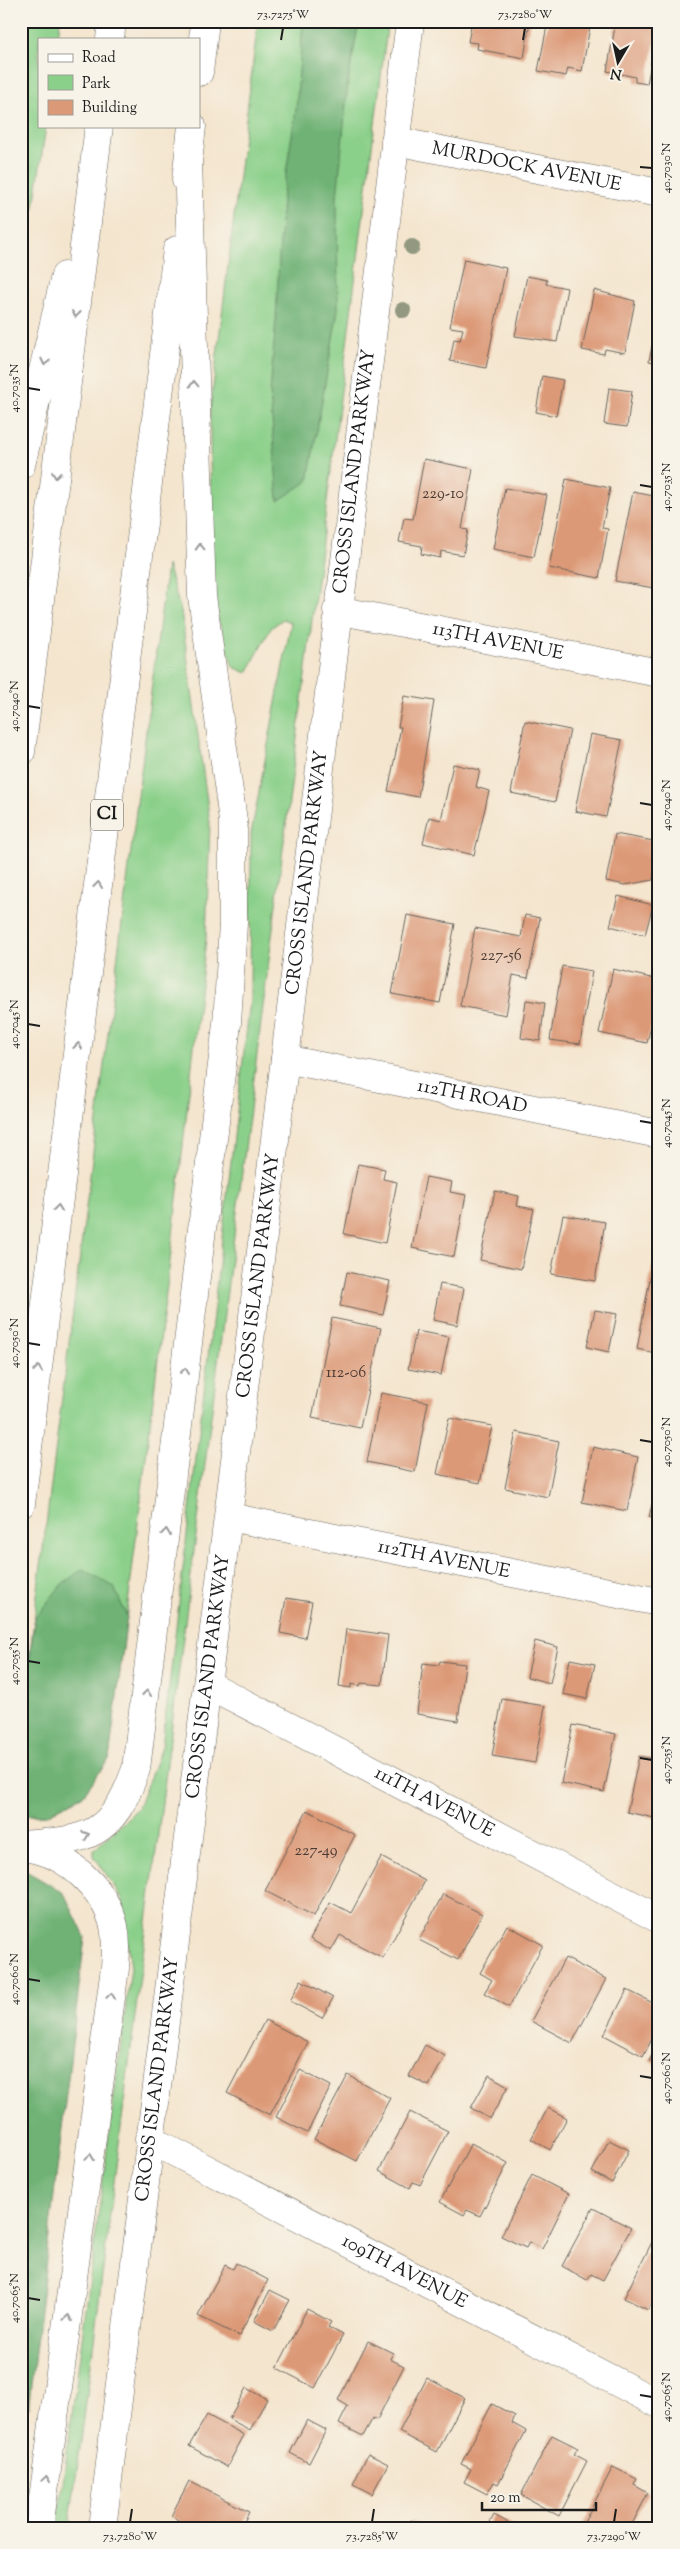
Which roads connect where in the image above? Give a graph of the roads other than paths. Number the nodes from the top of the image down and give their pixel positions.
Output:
1 (112, 21) edge
2 (205, 21) edge
3 (410, 21) edge
4 (110, 38) edge
5 (200, 64) edge
6 (99, 128) edge
7 (99, 128) edge
8 (192, 128) edge
9 (394, 141) junction
10 (188, 161) junction
11 (659, 193) edge
12 (21, 465) edge
13 (337, 610) junction
14 (659, 673) edge
15 (21, 752) edge
16 (285, 1060) junction
17 (659, 1134) edge
18 (21, 1504) edge
19 (229, 1517) junction
20 (659, 1602) edge
21 (209, 1685) junction
22 (21, 1846) edge
23 (659, 1919) edge
24 (149, 2139) junction
25 (659, 2404) edge
26 (39, 2528) edge
27 (102, 2528) edge

1 - 4 main road
2 - 5 main road
3 - 9 main road, CROSS ISLAND PARKWAY
6 -> 12 main road
7 -> 15 main road
8 - 10 main road, CI
9 - 11 main road, MURDOCK AVENUE
9 - 13 main road, CROSS ISLAND PARKWAY
18 -> 10 main road, CI
22 -> 10 main road
13 - 14 main road, 113TH AVENUE
13 - 16 main road, CROSS ISLAND PARKWAY
16 - 17 main road, 112TH ROAD
16 - 19 main road, CROSS ISLAND PARKWAY
19 - 20 main road, 112TH AVENUE
19 - 21 main road, CROSS ISLAND PARKWAY
21 - 23 main road, 111TH AVENUE
21 - 24 main road, CROSS ISLAND PARKWAY
26 -> 22 main road
24 - 25 main road, 109TH AVENUE
24 - 27 main road, CROSS ISLAND PARKWAY

